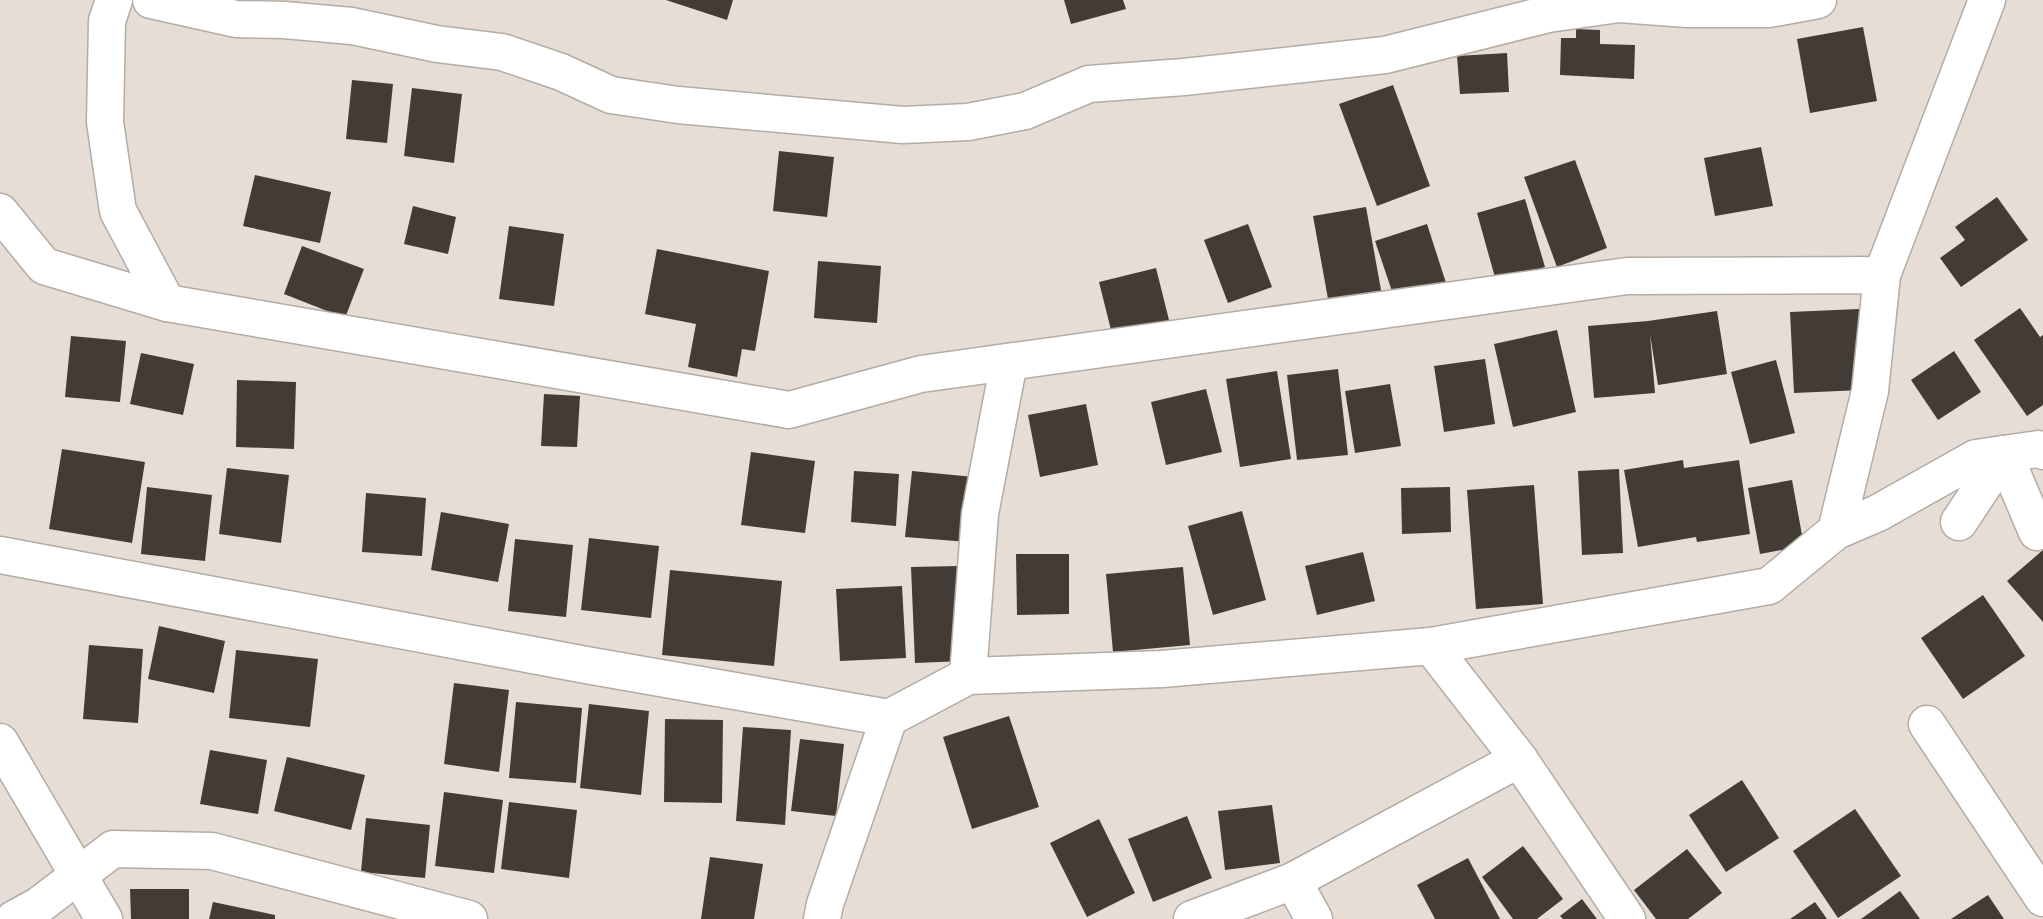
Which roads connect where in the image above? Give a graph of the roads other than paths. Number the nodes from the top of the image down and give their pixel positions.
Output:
1 (114, 0) edge
2 (151, 0) edge
3 (1818, 0) edge
4 (1987, 0) edge
5 (0, 212) edge
6 (1882, 275) junction
7 (167, 303) junction
8 (1009, 362) junction
9 (2043, 451) edge
10 (2004, 454) junction
11 (1959, 522) dead end
12 (1836, 531) junction
13 (2037, 532) dead end
14 (0, 555) edge
15 (1431, 646) junction
16 (968, 676) junction
17 (889, 718) junction
18 (1927, 724) dead end
19 (0, 742) edge
20 (1519, 759) junction
21 (79, 876) junction
22 (1293, 881) junction
23 (2043, 898) edge
24 (14, 919) edge
25 (104, 919) edge
26 (469, 919) edge
27 (822, 919) edge
28 (1192, 919) edge
29 (1314, 919) edge
30 (1627, 919) edge

1 - 7 street
2 - 3 street
4 - 6 street
5 - 7 street
6 - 8 street
6 - 12 street
7 - 8 street
8 - 16 street
9 - 10 street
10 - 11 street
10 - 12 street
10 - 13 street
12 - 15 street
14 - 17 street
15 - 16 street
15 - 20 street
16 - 17 street
17 - 27 street
18 - 23 street
19 - 21 street
20 - 22 street
20 - 30 street
21 - 24 street
21 - 25 street
21 - 26 street
22 - 28 street
22 - 29 street

